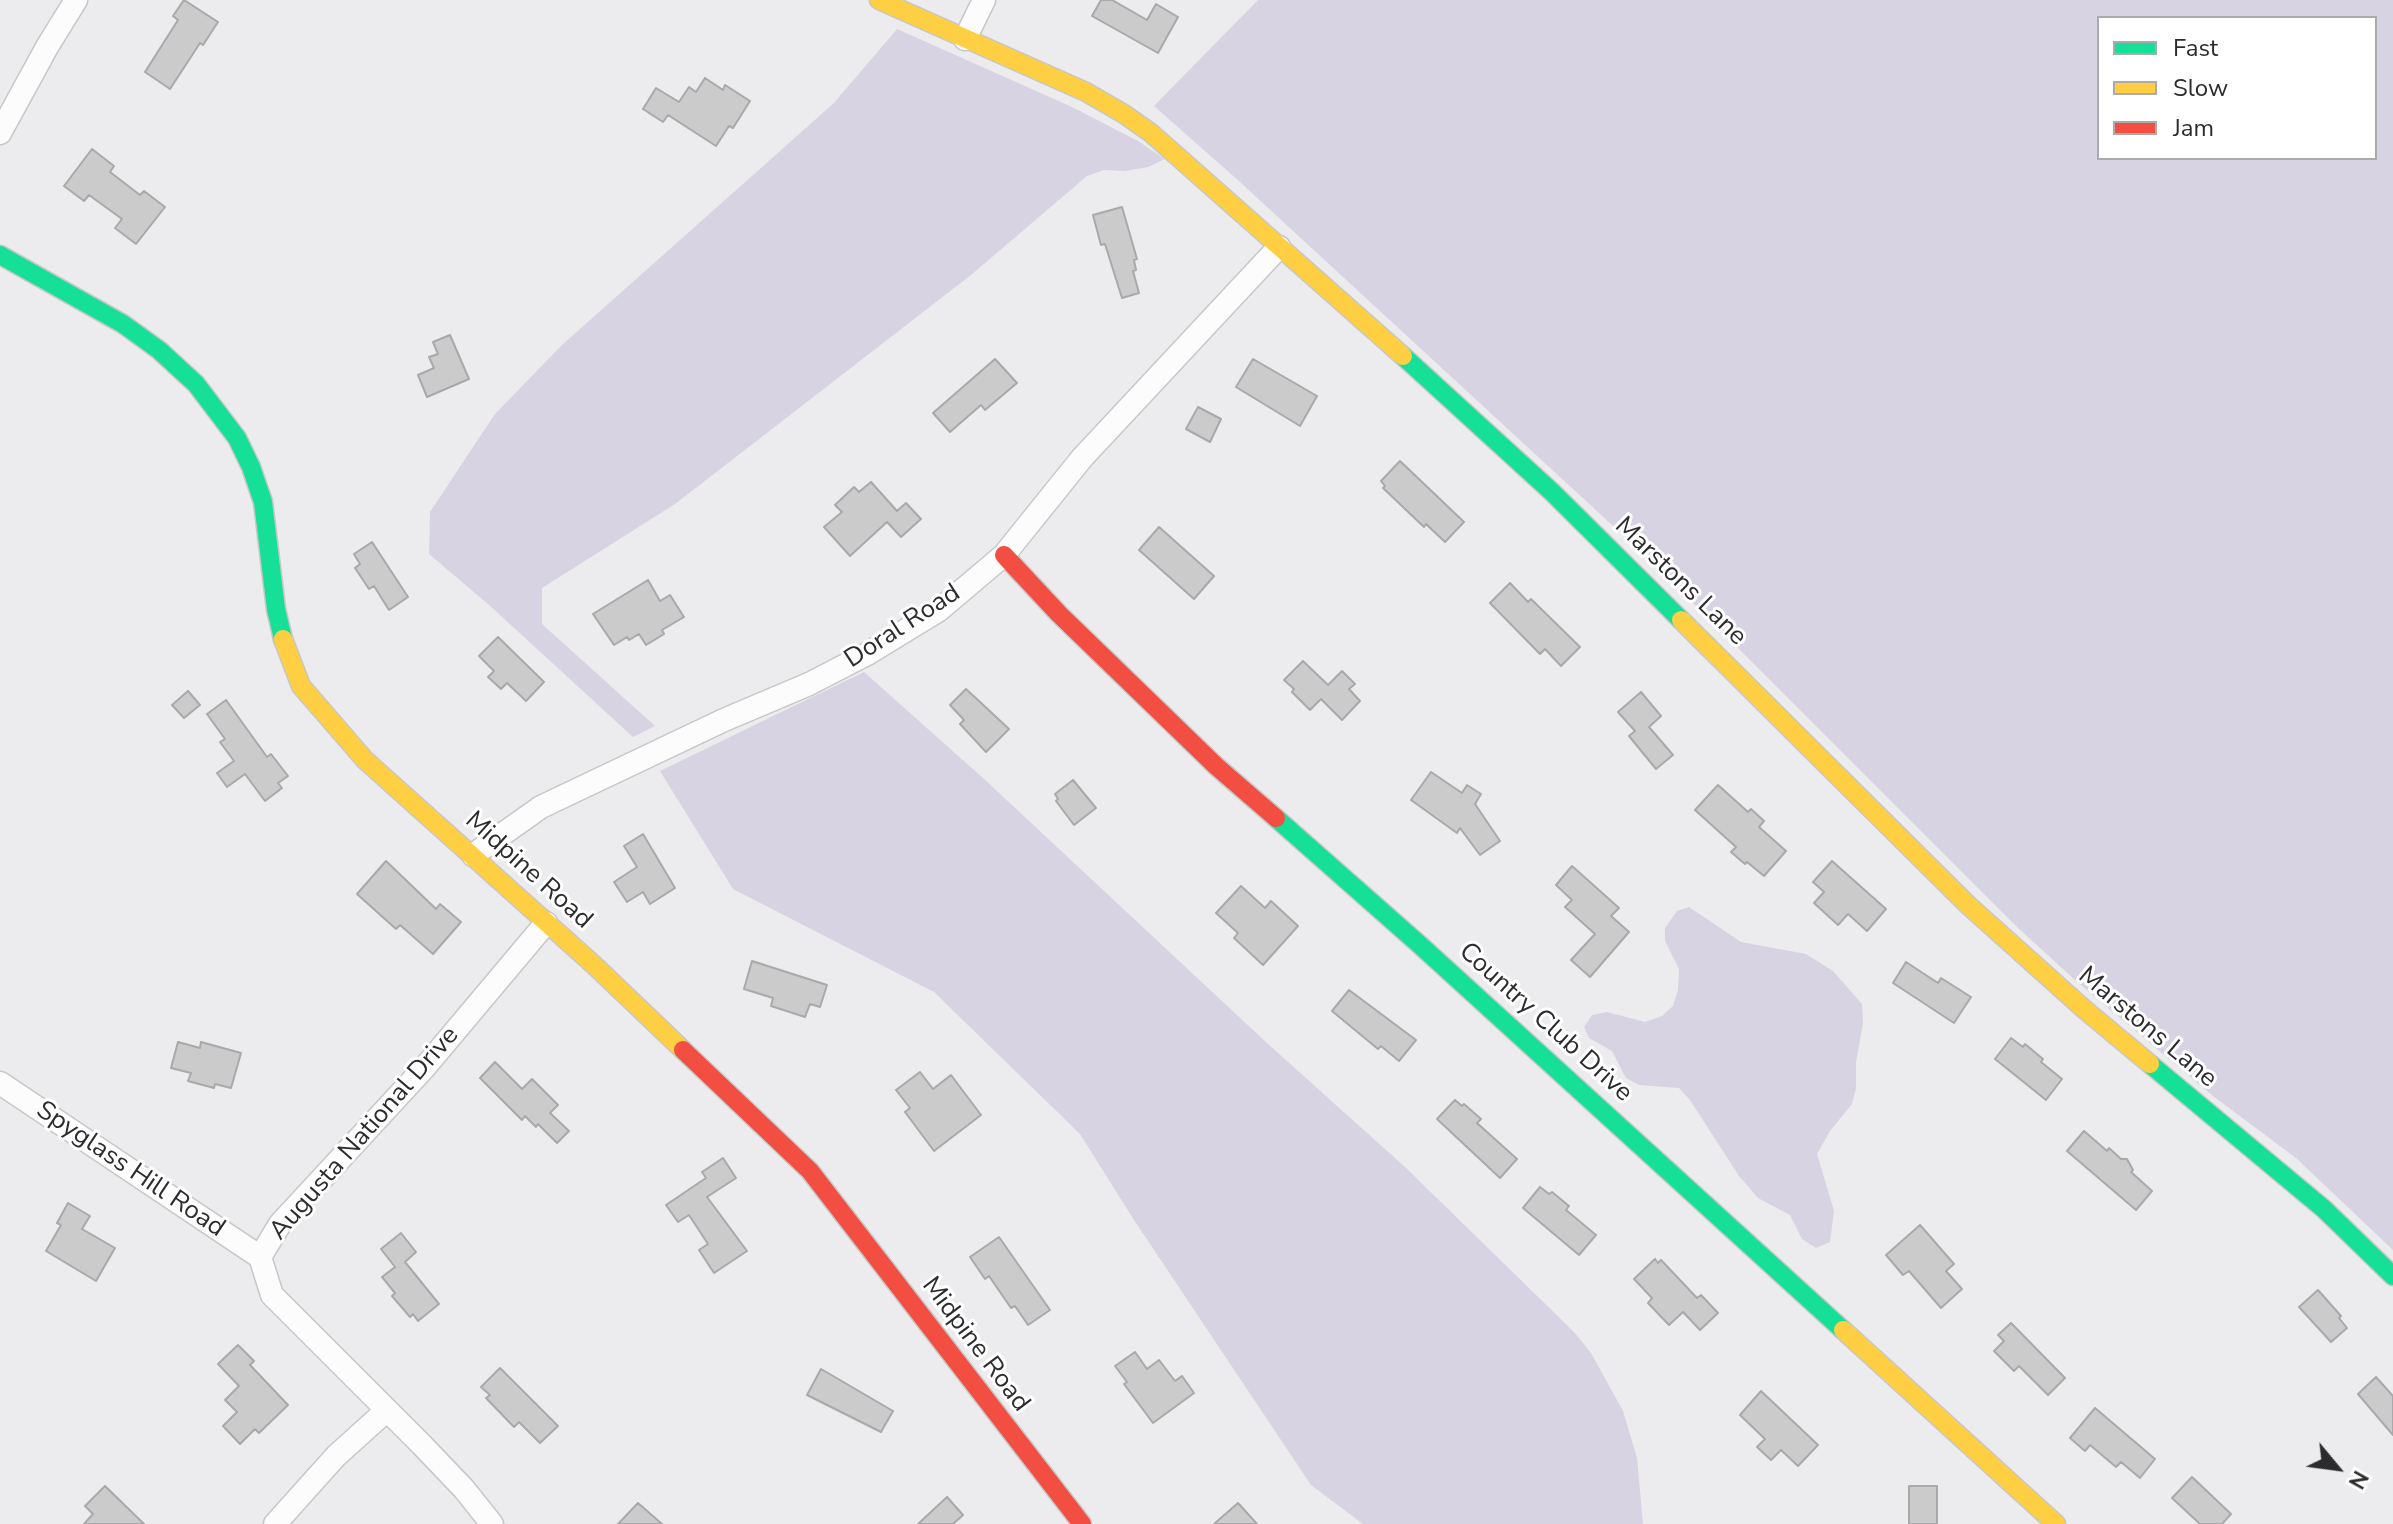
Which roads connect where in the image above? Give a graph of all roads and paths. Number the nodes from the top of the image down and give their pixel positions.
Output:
1 (76, 0) edge
2 (879, 0) edge
3 (984, 0) edge
4 (965, 39) junction
5 (0, 133) edge
6 (1279, 247) junction
7 (0, 255) edge
8 (1004, 555) junction
9 (473, 855) junction
10 (546, 923) junction
11 (0, 1083) edge
12 (260, 1257) junction
13 (2393, 1276) edge
14 (387, 1410) junction
15 (2054, 1523) edge
16 (275, 1524) edge
17 (492, 1524) edge
18 (1082, 1524) edge

1 - 5 street
2 - 4 street, Marstons Lane
3 - 4 street
4 - 6 street, Marstons Lane
6 - 8 street, Doral Road
6 - 13 street, Marstons Lane
7 - 9 street, Midpine Road
8 - 9 street, Doral Road
8 - 15 street, Country Club Drive
9 - 10 street, Midpine Road
10 - 12 street, Augusta National Drive
10 - 18 street, Midpine Road
11 - 12 street, Spyglass Hill Road
12 - 14 street, Augusta National Drive
14 - 16 street
14 - 17 street, Augusta National Drive

